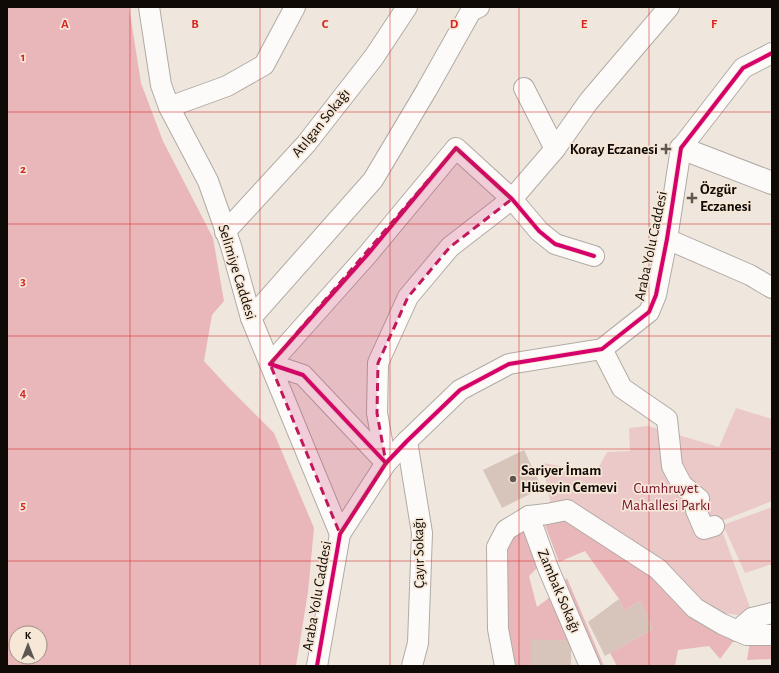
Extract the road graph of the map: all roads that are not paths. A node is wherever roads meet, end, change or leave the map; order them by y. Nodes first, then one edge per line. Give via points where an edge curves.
1 (149, 7) edge
2 (295, 7) edge
3 (407, 7) edge
4 (669, 7) edge
5 (474, 8) edge
6 (772, 53) edge
7 (524, 88) dead end
8 (169, 107) junction
9 (681, 148) junction
10 (555, 149) junction
11 (772, 183) edge
12 (512, 199) junction
13 (225, 232) junction
14 (667, 239) junction
15 (594, 256) dead end
16 (772, 288) edge
17 (251, 318) junction
18 (602, 348) junction
19 (270, 364) junction
20 (407, 441) junction
21 (386, 463) junction
22 (529, 516) junction
23 (714, 526) dead end
24 (340, 534) junction
25 (772, 613) edge
26 (738, 631) junction
27 (772, 635) edge
28 (317, 666) edge
29 (412, 666) edge
30 (505, 666) edge
31 (590, 666) edge

1 - 8 street, Selimiye Caddesi via 161,85
2 - 8 street via 264,65 227,86
3 - 13 street, Atılgan Sokağı via 374,57 306,144
4 - 10 street via 589,101
5 - 17 street via 373,180
6 - 9 street, Araba Yolu Caddesi via 743,68
7 - 10 street
8 - 13 street, Selimiye Caddesi via 208,182
9 - 11 main road
9 - 14 street, Araba Yolu Caddesi
10 - 12 street
12 - 15 street via 538,231 555,244
12 - 19 street via 456,148 368,254
12 - 21 street via 450,247 408,297 378,363 377,413
13 - 17 street, Selimiye Caddesi
14 - 16 street via 750,275
14 - 18 street, Araba Yolu Caddesi via 656,295 649,312
17 - 19 street, Selimiye Caddesi
18 - 20 street, Araba Yolu Caddesi via 509,364 460,390
18 - 23 street via 622,388 667,419 672,466 682,485 699,499 696,510 704,529
19 - 21 street via 303,375
19 - 24 street, Selimiye Caddesi
20 - 21 street, Araba Yolu Caddesi
20 - 29 street, Çayır Sokağı via 422,533 418,644
21 - 24 street, Araba Yolu Caddesi
22 - 26 street via 567,510 658,569 695,608
22 - 30 street via 506,530 497,547 498,629
22 - 31 street, Zambak Sokağı
24 - 28 street, Araba Yolu Caddesi
25 - 26 street via 752,618
26 - 27 street via 747,635

